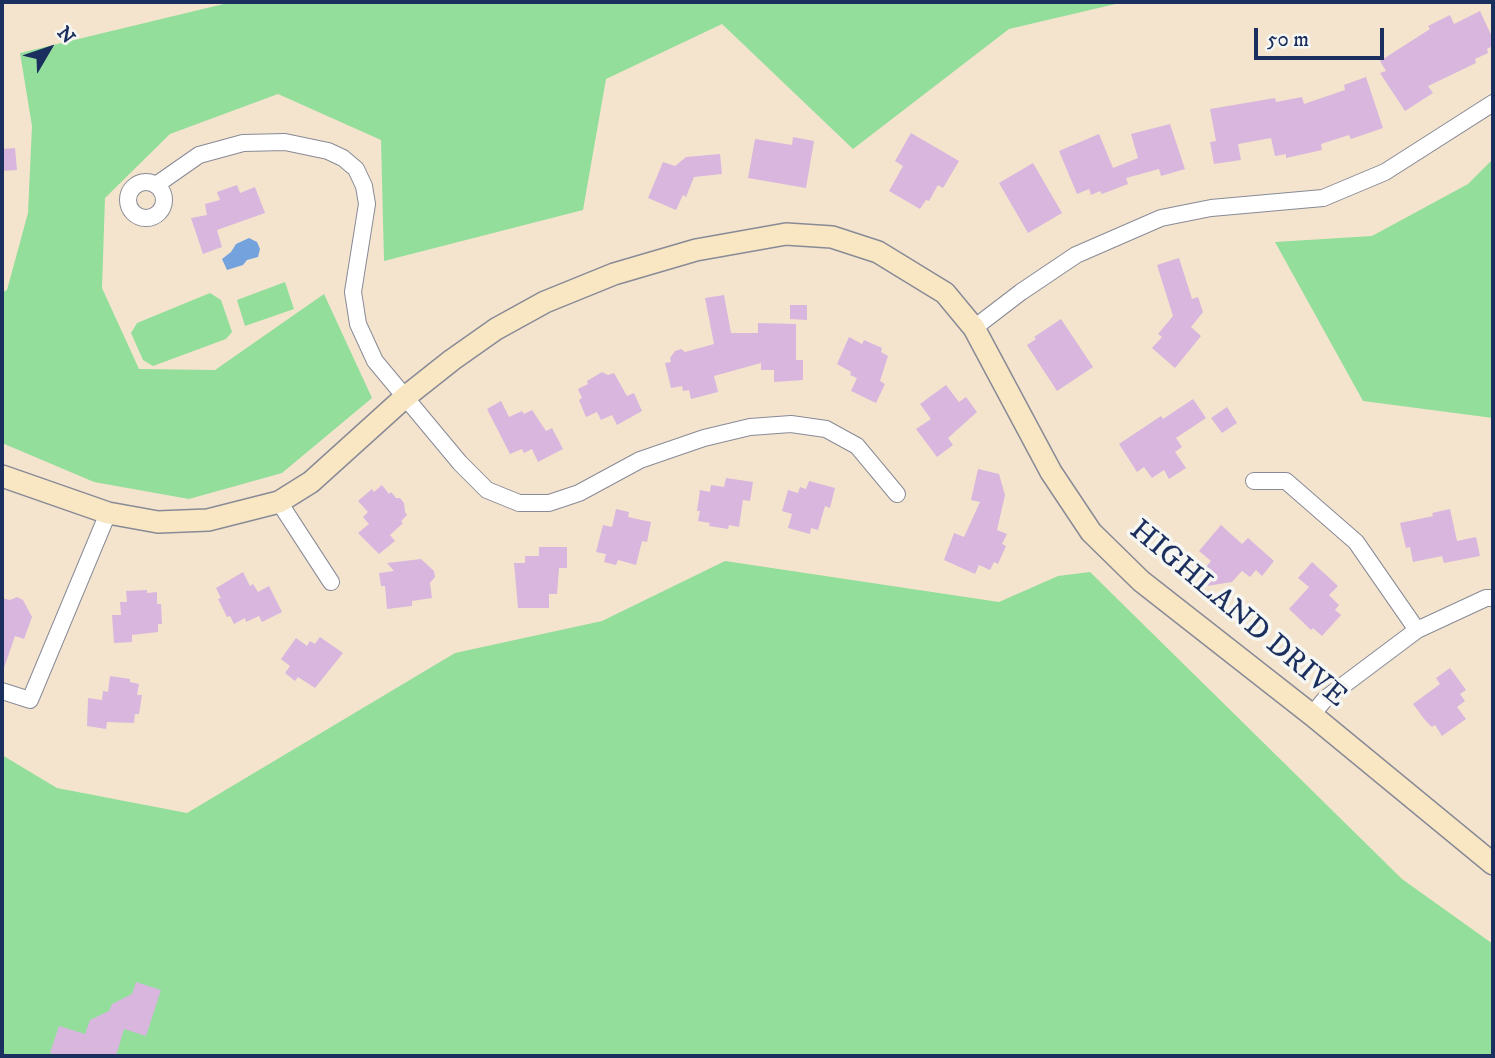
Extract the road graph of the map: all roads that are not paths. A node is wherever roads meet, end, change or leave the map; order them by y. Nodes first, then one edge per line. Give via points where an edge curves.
1 (1493, 103) edge
2 (156, 185) dead end
3 (974, 328) junction
4 (404, 398) junction
5 (2, 476) edge
6 (1254, 481) dead end
7 (897, 494) dead end
8 (279, 502) junction
9 (108, 513) junction
10 (331, 582) dead end
11 (1493, 598) edge
12 (1417, 630) junction
13 (2, 691) edge
14 (1311, 715) junction
15 (1493, 864) edge

1 - 3 street via 1385,172 1323,198 1211,208 1161,218 1076,255
2 - 4 street via 200,155 243,143 285,142 328,151 356,169 367,204 354,292 358,324 375,360
3 - 4 street, HIGHLAND DRIVE via 945,293 878,251 832,237 786,234 696,250 614,274 545,302 496,329
3 - 14 street, HIGHLAND DRIVE via 1051,472 1091,532 1150,588
4 - 7 street via 487,490 519,503 549,503 579,494 640,460 704,438 750,427 791,424 826,429 857,446
4 - 8 street, HIGHLAND DRIVE via 311,482
5 - 9 street, HIGHLAND DRIVE
6 - 12 street via 1286,481 1356,542
8 - 9 street, HIGHLAND DRIVE via 208,520 158,522
8 - 10 street
9 - 13 street via 30,700
11 - 12 street
12 - 14 street via 1325,699
14 - 15 street, HIGHLAND DRIVE

